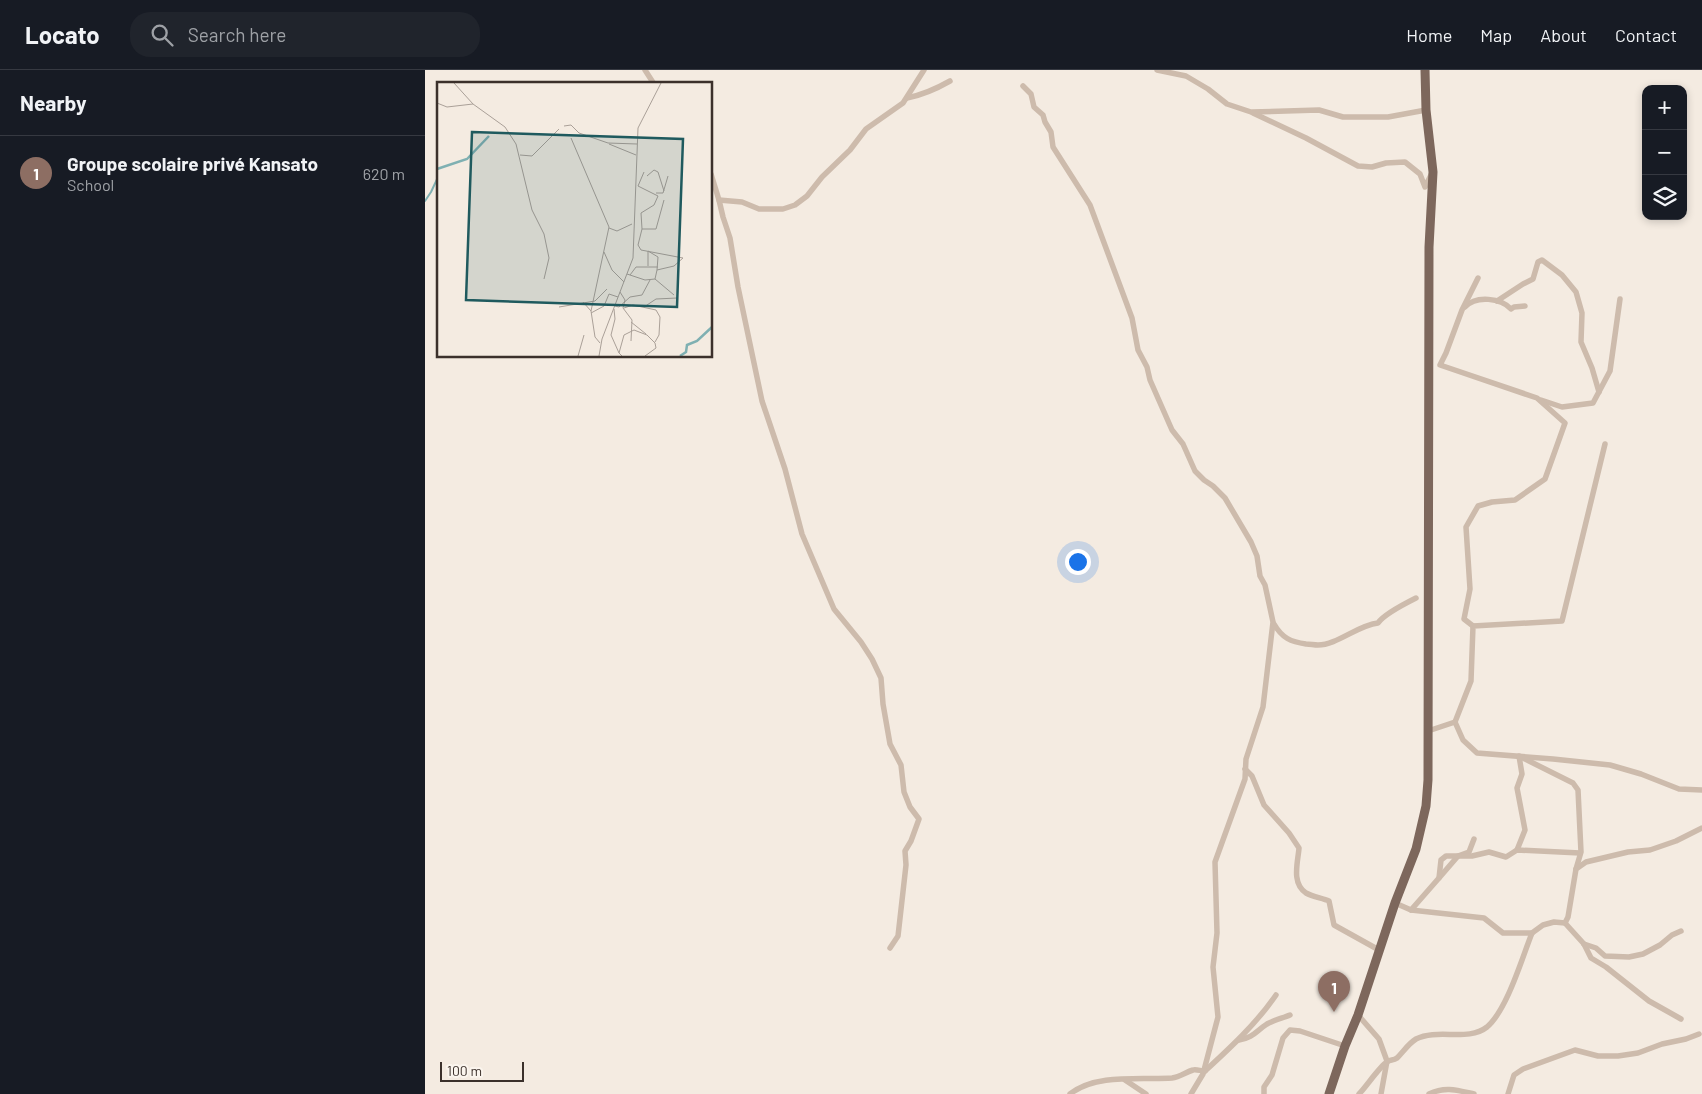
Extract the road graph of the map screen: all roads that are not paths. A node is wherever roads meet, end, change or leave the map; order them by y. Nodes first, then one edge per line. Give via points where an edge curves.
1 (645, 70) edge
2 (924, 70) edge
3 (1157, 70) edge
4 (1425, 70) edge
5 (949, 81) dead end
6 (653, 82) edge
7 (1023, 86) dead end
8 (907, 98) junction
9 (1426, 110) junction
10 (1251, 112) junction
11 (1433, 172) junction
12 (713, 180) edge
13 (719, 200) junction
14 (1478, 278) dead end
15 (1620, 299) dead end
16 (1497, 301) junction
17 (1525, 306) dead end
18 (1462, 310) junction
19 (1440, 365) junction
20 (1429, 374) junction
21 (1599, 392) junction
22 (1537, 398) junction
23 (1605, 444) dead end
24 (1416, 598) dead end
25 (1273, 622) junction
26 (1473, 626) junction
27 (1455, 722) junction
28 (1428, 731) junction
29 (1519, 756) junction
30 (1245, 769) junction
31 (1702, 790) edge
32 (1702, 828) edge
33 (1474, 839) dead end
34 (1517, 850) junction
35 (1580, 853) junction
36 (1458, 856) junction
37 (1576, 869) junction
38 (1439, 878) junction
39 (1395, 903) junction
40 (1411, 910) junction
41 (1565, 923) junction
42 (1681, 930) dead end
43 (1532, 934) junction
44 (1584, 944) junction
45 (890, 948) dead end
46 (1379, 950) junction
47 (1276, 995) dead end
48 (1290, 1015) dead end
49 (1358, 1015) junction
50 (1681, 1020) dead end
51 (1699, 1034) dead end
52 (1239, 1040) junction
53 (1345, 1046) junction
54 (1387, 1061) junction
55 (1205, 1071) junction
56 (1124, 1080) junction
57 (1070, 1094) edge
58 (1146, 1094) edge
59 (1191, 1094) edge
60 (1264, 1094) edge
61 (1329, 1094) edge
62 (1359, 1094) edge
63 (1381, 1094) edge
64 (1429, 1094) edge
65 (1474, 1094) edge
66 (1507, 1094) edge

1 - 6 street
2 - 8 street
3 - 10 street via 1186,76 1227,104
4 - 9 main road
5 - 8 street
7 - 25 street via 1031,94 1034,107 1043,115 1051,132 1053,147 1091,205 1132,318 1137,347 1172,430 1183,444 1195,471 1225,498 1251,542
8 - 13 street via 866,130 807,196 795,205 783,209 759,209 741,202
9 - 10 street via 1387,117 1343,117 1319,110
9 - 11 main road
10 - 11 street via 1358,166 1405,162 1420,174 1425,187
11 - 20 main road via 1429,247
12 - 13 street
13 - 45 street via 730,238 762,401 803,534 834,609 861,642 881,678 889,744 901,765 910,807 919,820 905,851 898,936
14 - 18 street
15 - 21 street via 1610,371
16 - 17 street via 1507,304 1511,310
16 - 18 street via 1477,299
16 - 21 street via 1533,279 1538,262 1542,260 1562,275 1576,292 1582,313 1581,342
18 - 19 street
19 - 20 street
19 - 22 street
20 - 28 main road
21 - 22 street via 1593,403 1562,407
22 - 26 street via 1565,423 1545,480 1515,500 1478,506 1466,527 1470,589 1464,619
23 - 26 street via 1562,621
24 - 25 street via 1378,623 1322,645 1293,643
25 - 30 street via 1263,707
26 - 27 street via 1471,681
27 - 28 street
27 - 29 street via 1463,740 1477,753
28 - 39 main road via 1426,806 1417,849
29 - 31 street via 1610,765 1679,790
29 - 34 street via 1521,774 1517,788 1525,830
29 - 35 street via 1573,783 1578,790
30 - 46 street via 1252,776 1264,805 1299,848 1296,875 1299,884 1306,892 1329,901 1334,925
30 - 55 street via 1245,779 1215,862 1217,933 1213,967 1218,1017
32 - 37 street via 1650,850 1586,862
33 - 36 street via 1469,852
34 - 35 street
34 - 36 street via 1506,857 1489,852
35 - 37 street
36 - 38 street
36 - 38 street via 1446,856 1441,860
37 - 41 street
38 - 40 street
39 - 40 street
39 - 46 main road
40 - 43 street via 1484,918 1503,933
41 - 43 street via 1543,925
41 - 44 street
42 - 44 street via 1643,954 1629,957 1605,956
43 - 54 street via 1504,1002 1487,1027 1477,1033 1423,1037 1415,1040 1394,1060
44 - 50 street via 1591,958 1649,1001
46 - 49 main road
47 - 52 street
48 - 52 street via 1266,1024 1247,1039
49 - 53 main road
49 - 54 street via 1379,1039
51 - 66 street via 1618,1056 1598,1056 1575,1050 1523,1069 1514,1076
52 - 55 street
53 - 60 street via 1290,1030 1283,1038
53 - 61 main road
54 - 62 street
54 - 63 street
55 - 56 street via 1193,1070 1172,1078
55 - 59 street
56 - 57 street via 1095,1082
56 - 58 street
64 - 65 street via 1439,1089 1456,1089

